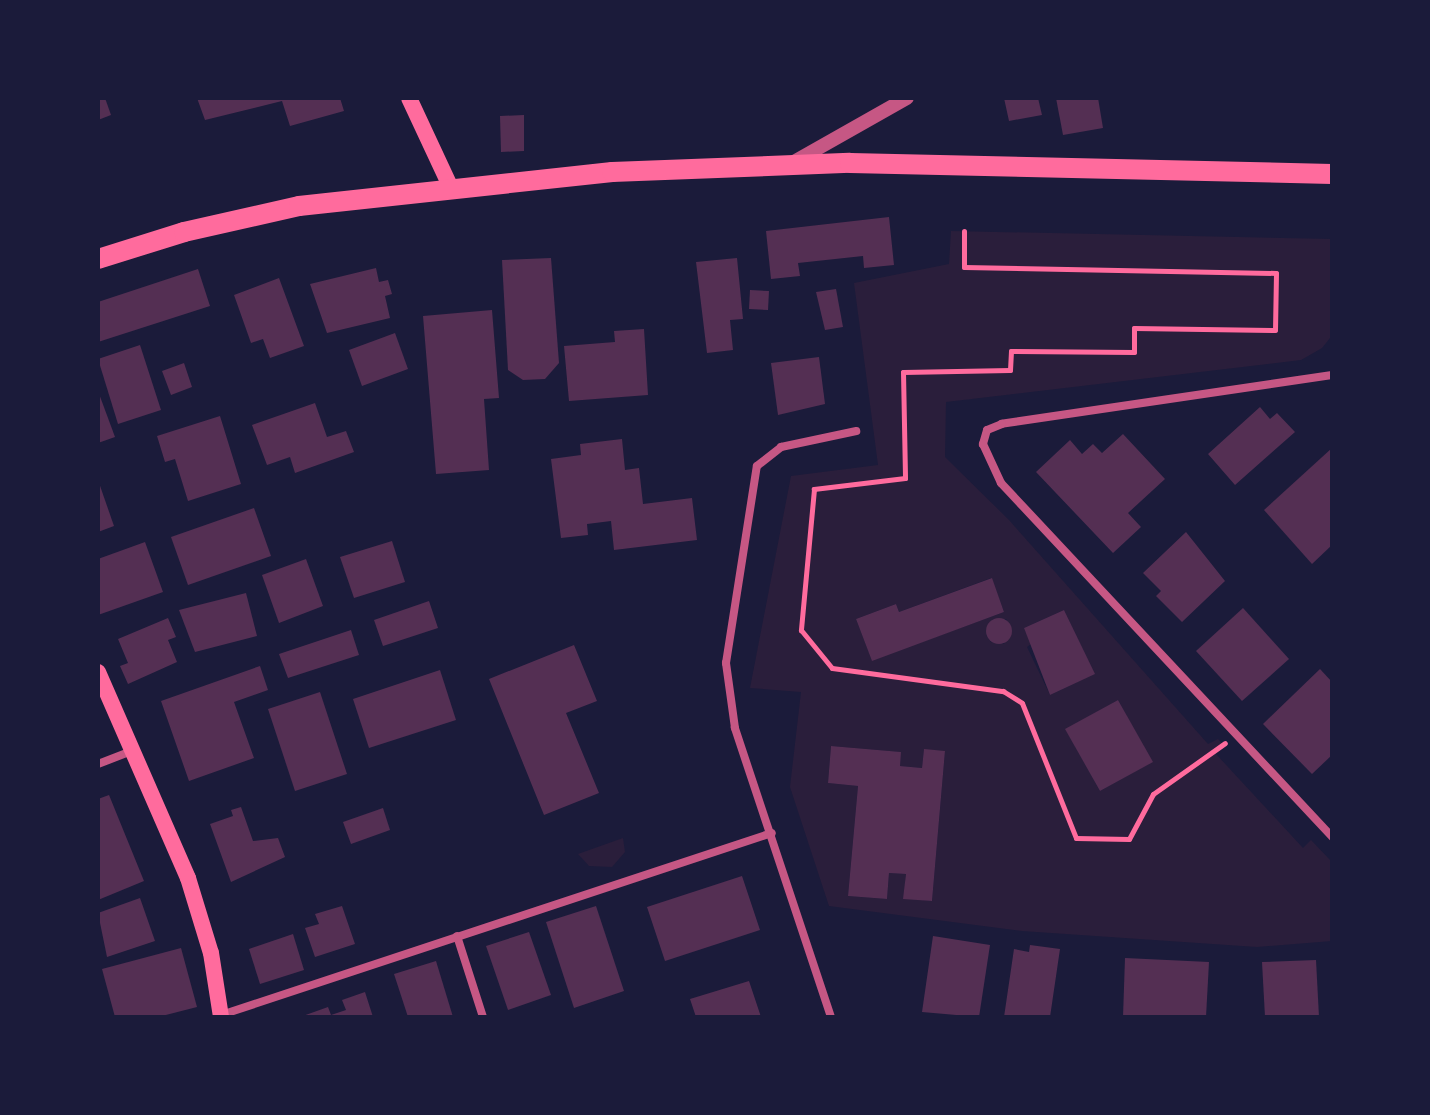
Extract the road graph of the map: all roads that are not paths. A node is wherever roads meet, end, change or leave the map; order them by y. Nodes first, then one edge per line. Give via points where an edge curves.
1 (409, 98) edge
2 (907, 98) edge
3 (789, 165) junction
4 (1332, 174) edge
5 (450, 186) junction
6 (98, 259) edge
7 (1332, 375) edge
8 (856, 431) dead end
9 (98, 672) edge
10 (132, 751) junction
11 (98, 764) edge
12 (772, 833) junction
13 (1332, 837) edge
14 (457, 936) junction
15 (221, 1016) edge
16 (483, 1017) edge
17 (831, 1017) edge

1 - 5 main road
2 - 3 street
3 - 4 main road
3 - 5 main road
5 - 6 main road via 257,214
7 - 13 street via 1002,424 987,430 983,444 989,465 1008,491
8 - 12 street via 773,450 761,460 751,483 726,684 735,728
9 - 10 main road
10 - 11 street
10 - 15 main road via 194,896
12 - 14 street
12 - 17 street
14 - 15 street
14 - 16 street

